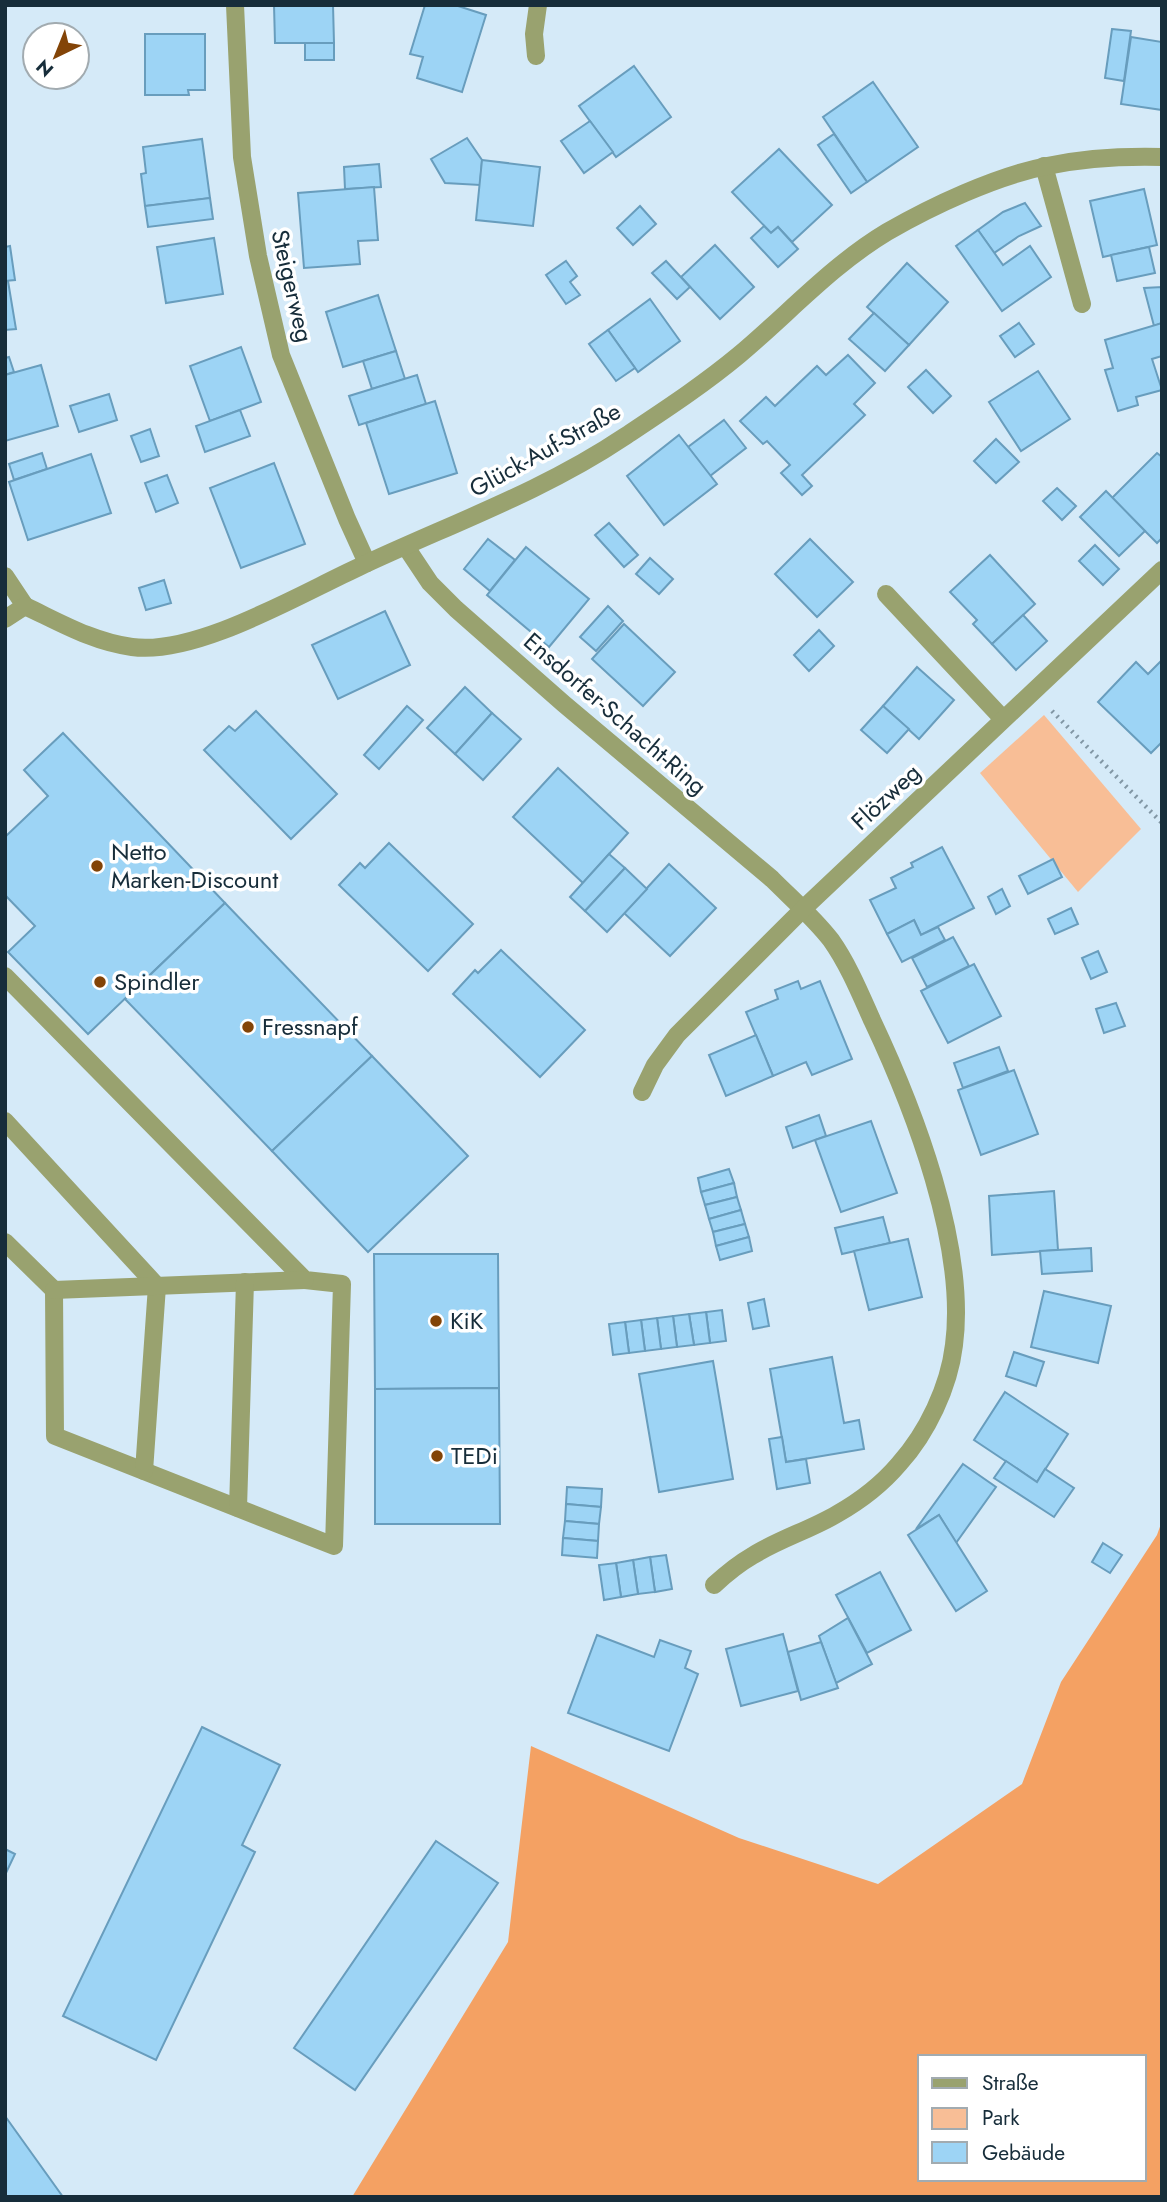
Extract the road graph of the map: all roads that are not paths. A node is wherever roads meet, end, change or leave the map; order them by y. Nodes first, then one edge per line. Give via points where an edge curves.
1 (234, 5) edge
2 (538, 5) edge
3 (536, 56) dead end
4 (1162, 157) edge
5 (1044, 166) junction
6 (1082, 304) dead end
7 (406, 547) junction
8 (367, 563) junction
9 (1162, 570) edge
10 (5, 576) edge
11 (886, 594) dead end
12 (24, 606) junction
13 (5, 619) edge
14 (1003, 719) junction
15 (803, 909) junction
16 (5, 976) edge
17 (642, 1092) dead end
18 (5, 1121) edge
19 (5, 1241) edge
20 (304, 1280) junction
21 (244, 1282) junction
22 (157, 1286) junction
23 (54, 1290) junction
24 (144, 1471) junction
25 (238, 1508) junction
26 (714, 1584) dead end

1 - 8 street, Steigerweg via 242,157 281,355
2 - 3 street
4 - 5 street, Glück-Auf-Straße
5 - 6 street
5 - 7 street, Glück-Auf-Straße via 964,195 886,233 843,263 738,356 620,440 477,516
7 - 8 street, Glück-Auf-Straße
7 - 15 street, Ensdorfer-Schacht-Ring via 430,583 456,609
8 - 12 street, Glück-Auf-Straße via 237,625 161,647 132,647 88,636
9 - 14 street, Flözweg
10 - 12 street
11 - 14 street
12 - 13 street
14 - 15 street, Flözweg
15 - 17 street via 677,1035
15 - 26 street, Ensdorfer-Schacht-Ring via 831,940 853,978 891,1060 928,1160 947,1234 956,1295 954,1346 942,1392 924,1429 873,1490 837,1514 754,1555
16 - 20 street
18 - 22 street
19 - 23 street
20 - 21 street
20 - 25 street via 342,1283 334,1546
21 - 22 street
21 - 25 street
22 - 23 street
22 - 24 street
23 - 24 street via 55,1436
24 - 25 street

